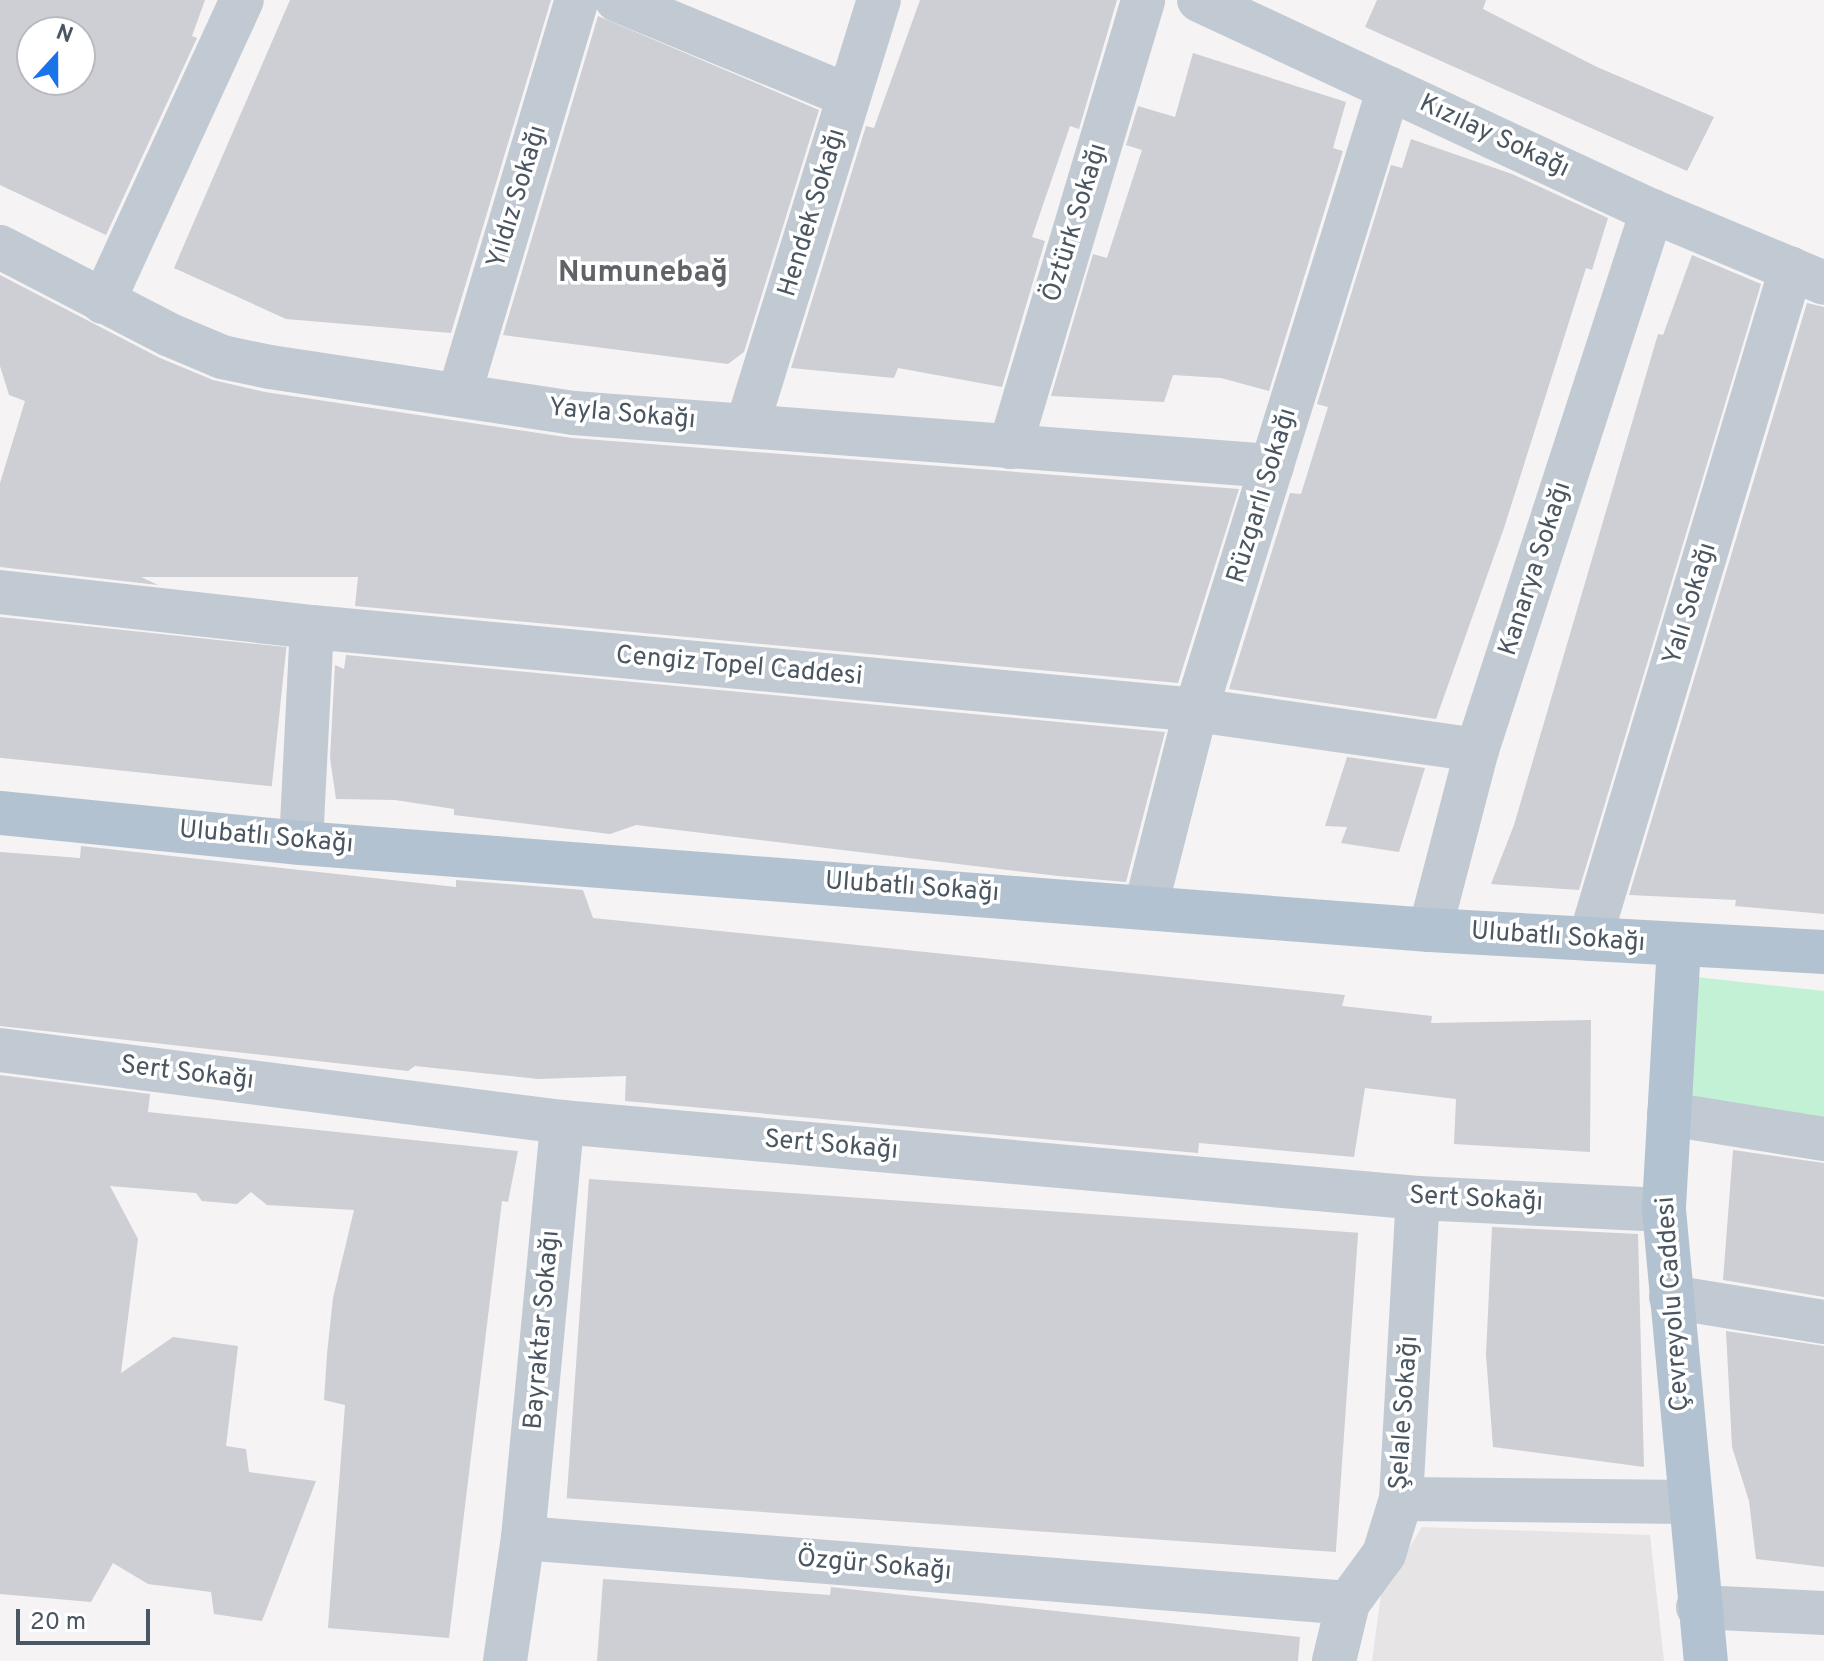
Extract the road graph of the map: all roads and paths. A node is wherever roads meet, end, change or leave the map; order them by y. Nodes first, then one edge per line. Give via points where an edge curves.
1 (242, 0) edge
2 (577, 0) edge
3 (617, 0) edge
4 (879, 0) edge
5 (1143, 0) edge
6 (1199, 0) edge
7 (1389, 88) junction
8 (849, 96) junction
9 (1652, 211) junction
10 (0, 247) edge
11 (1808, 276) edge
12 (103, 302) junction
13 (459, 395) junction
14 (747, 426) junction
15 (1010, 447) junction
16 (1272, 466) junction
17 (0, 592) edge
18 (312, 627) junction
19 (1196, 710) junction
20 (1477, 750) junction
21 (0, 813) edge
22 (301, 843) junction
23 (1146, 906) junction
24 (1430, 930) junction
25 (1590, 939) junction
26 (1679, 946) junction
27 (1824, 952) edge
28 (0, 1050) edge
29 (1669, 1114) junction
30 (562, 1122) junction
31 (1824, 1139) edge
32 (1418, 1198) junction
33 (1664, 1210) junction
34 (1671, 1297) junction
35 (1824, 1322) edge
36 (1401, 1499) junction
37 (1689, 1502) junction
38 (523, 1538) junction
39 (1348, 1603) junction
40 (1698, 1607) junction
41 (1824, 1613) edge
42 (505, 1661) edge
43 (1334, 1661) edge
44 (1706, 1661) edge

1 - 12 street
2 - 13 street, Yıldız Sokağı
3 - 8 street
4 - 8 street, Hendek Sokağı
5 - 15 street, Öztürk Sokağı
6 - 7 street, Kızılay Sokağı
7 - 9 street, Kızılay Sokağı
7 - 16 street, Rüzgarlı Sokağı
8 - 14 street, Hendek Sokağı
9 - 11 street, Kızılay Sokağı
9 - 20 street, Kanarya Sokağı
10 - 12 street, Yayla Sokağı
11 - 25 street, Yalı Sokağı
12 - 13 street, Yayla Sokağı via 222,357
13 - 14 street, Yayla Sokağı via 574,413
14 - 15 street, Yayla Sokağı
15 - 16 street, Yayla Sokağı
16 - 19 street, Rüzgarlı Sokağı
17 - 18 street, Cengiz Topel Caddesi
18 - 19 street, Cengiz Topel Caddesi
18 - 22 street
19 - 20 street, Cengiz Topel Caddesi
19 - 23 street, Rüzgarlı Sokağı
20 - 24 street, Kanarya Sokağı
21 - 22 main road, Ulubatlı Sokağı
22 - 23 main road, Ulubatlı Sokağı
23 - 24 main road, Ulubatlı Sokağı
24 - 25 main road, Ulubatlı Sokağı
25 - 26 main road, Ulubatlı Sokağı
26 - 27 main road, Ulubatlı Sokağı
26 - 29 main road, Çevreyolu Caddesi
28 - 30 street, Sert Sokağı
29 - 31 street
29 - 33 main road, Çevreyolu Caddesi
30 - 32 street, Sert Sokağı
30 - 38 street, Bayraktar Sokağı
32 - 33 street, Sert Sokağı
32 - 36 street, Şelale Sokağı
33 - 34 main road, Çevreyolu Caddesi
34 - 35 street
34 - 37 main road, Çevreyolu Caddesi
36 - 37 street
36 - 39 street, Şelale Sokağı via 1384,1554
37 - 40 main road, Çevreyolu Caddesi
38 - 39 street, Özgür Sokağı
38 - 42 street
39 - 43 street, Şelale Sokağı
40 - 41 street
40 - 44 main road, Çevreyolu Caddesi

